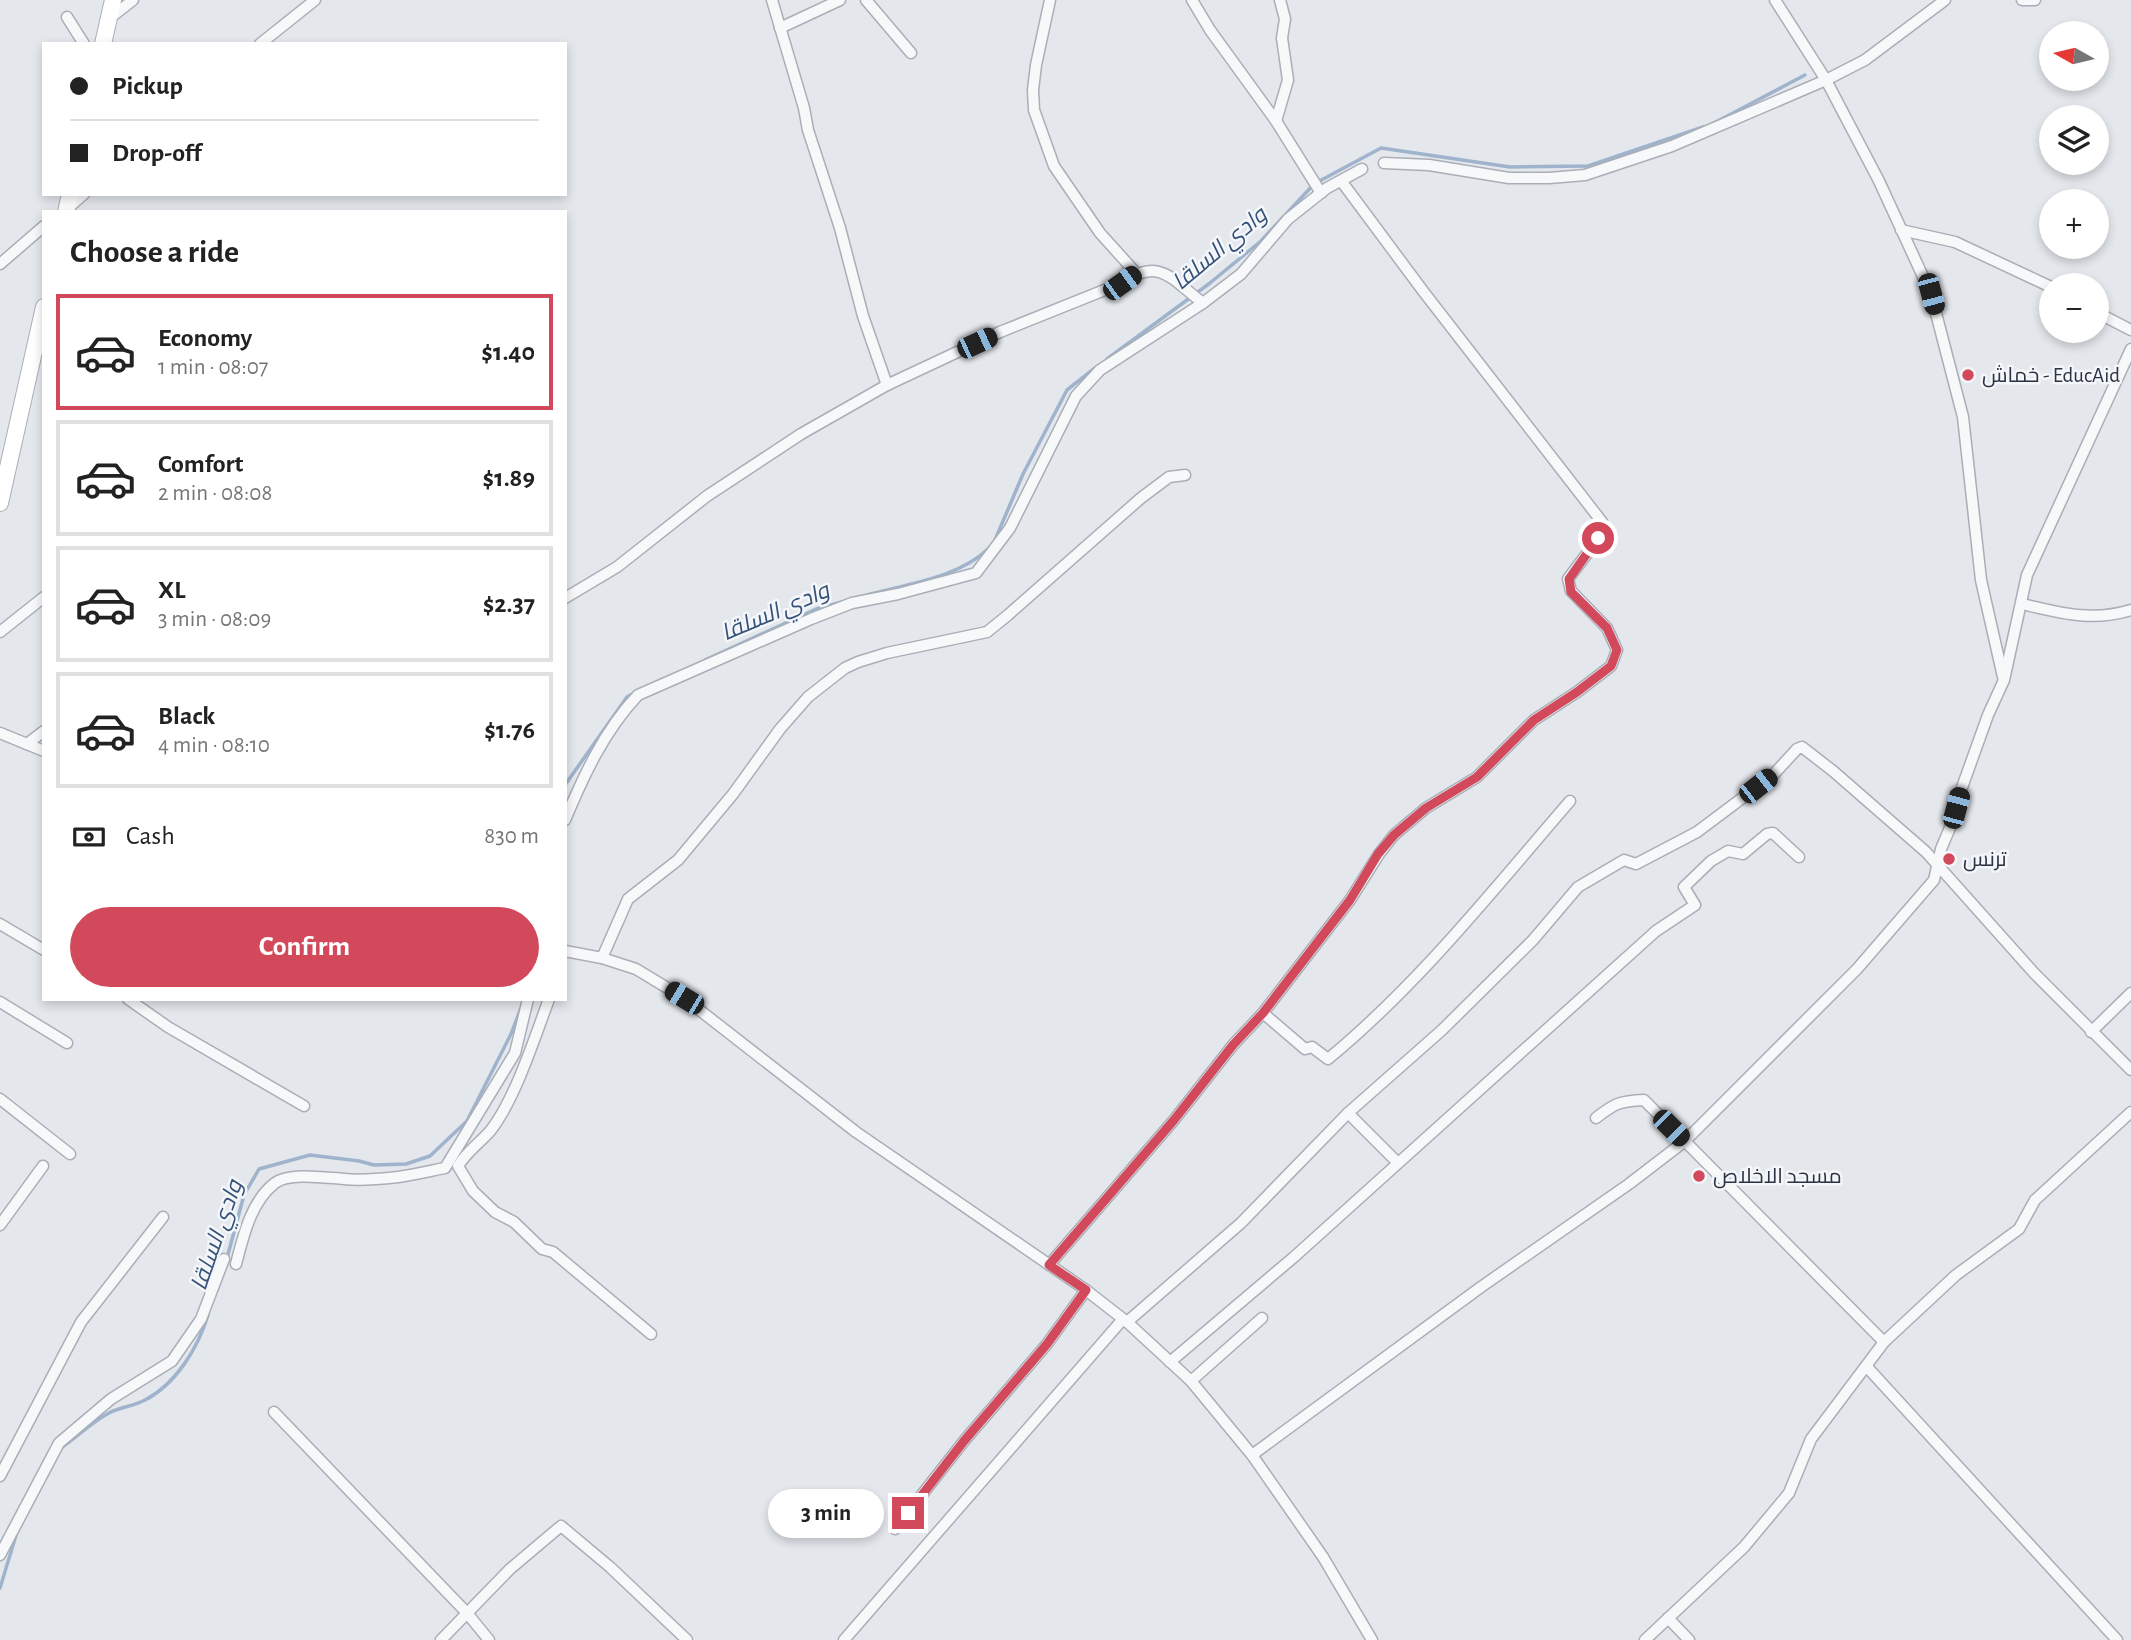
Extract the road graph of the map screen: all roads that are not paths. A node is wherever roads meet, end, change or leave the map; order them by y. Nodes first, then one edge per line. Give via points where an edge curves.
1 (113, 0) edge
2 (133, 0) edge
3 (315, 0) edge
4 (772, 0) edge
5 (841, 0) edge
6 (866, 0) edge
7 (1050, 0) edge
8 (1192, 0) edge
9 (1280, 0) edge
10 (1775, 0) edge
11 (1945, 0) edge
12 (2022, 0) edge
13 (2035, 0) edge
14 (67, 17) dead end
15 (110, 18) junction
16 (780, 28) junction
17 (84, 42) edge
18 (104, 42) edge
19 (262, 42) edge
20 (911, 53) dead end
21 (1826, 80) junction
22 (1276, 121) junction
23 (1384, 163) dead end
24 (1362, 169) dead end
25 (1342, 182) junction
26 (1321, 193) junction
27 (81, 196) edge
28 (66, 207) edge
29 (42, 228) edge
30 (1901, 230) junction
31 (0, 264) edge
32 (1136, 273) junction
33 (2039, 281) edge
34 (1203, 303) junction
35 (42, 316) edge
36 (2109, 319) edge
37 (2131, 330) edge
38 (2131, 349) edge
39 (887, 385) junction
40 (1185, 475) dead end
41 (0, 503) edge
42 (567, 597) edge
43 (42, 599) edge
44 (2022, 604) junction
45 (2131, 610) edge
46 (0, 632) edge
47 (2004, 680) junction
48 (0, 733) edge
49 (42, 733) edge
50 (27, 744) junction
51 (42, 750) edge
52 (1570, 801) dead end
53 (567, 816) edge
54 (1799, 858) dead end
55 (1938, 866) junction
56 (0, 924) edge
57 (42, 949) edge
58 (567, 952) edge
59 (602, 958) junction
60 (2131, 993) edge
61 (131, 1001) edge
62 (528, 1001) edge
63 (548, 1001) edge
64 (0, 1002) edge
65 (1263, 1013) junction
66 (2091, 1032) junction
67 (66, 1042) dead end
68 (2131, 1070) edge
69 (0, 1099) edge
70 (304, 1106) dead end
71 (2131, 1112) edge
72 (1348, 1113) junction
73 (1596, 1118) dead end
74 (1685, 1142) junction
75 (70, 1154) dead end
76 (1397, 1162) junction
77 (43, 1166) dead end
78 (163, 1217) dead end
79 (0, 1225) edge
80 (224, 1259) dead end
81 (236, 1264) dead end
82 (1049, 1265) junction
83 (1086, 1290) junction
84 (1262, 1318) dead end
85 (1125, 1320) junction
86 (651, 1334) dead end
87 (1884, 1342) junction
88 (1170, 1362) junction
89 (1867, 1367) junction
90 (1191, 1381) junction
91 (274, 1412) dead end
92 (1252, 1455) junction
93 (0, 1476) edge
94 (895, 1529) dead end
95 (0, 1555) edge
96 (467, 1613) junction
97 (1668, 1618) junction
98 (441, 1640) edge
99 (489, 1640) edge
100 (687, 1640) edge
101 (844, 1640) edge
102 (1372, 1640) edge
103 (1645, 1640) edge
104 (1689, 1640) edge
105 (2117, 1640) edge

1 - 15 main road
2 - 15 street
3 - 19 street
4 - 16 street
5 - 16 street
6 - 20 street
7 - 32 street via 1036,65 1034,110 1054,166 1100,233
8 - 22 street
9 - 22 street via 1288,80
10 - 21 street
11 - 21 street via 1865,60
12 - 13 street
14 - 17 street
15 - 18 main road
16 - 39 street
21 - 23 street via 1672,146 1585,174 1509,178
21 - 30 street
22 - 26 street
24 - 25 street
25 - 26 street
25 - 65 street via 1602,522 1604,531 1569,579 1571,592 1607,628 1617,650 1611,666 1534,720 1477,777 1426,808 1394,835
26 - 34 street via 1288,219 1241,274
27 - 28 street
29 - 31 street
30 - 33 street via 1955,242
30 - 47 street via 1931,294 1963,417 1981,580
32 - 34 street via 1150,269 1168,275
32 - 39 street
34 - 53 street via 1100,370 1076,396 1010,528 976,572 852,603 638,695 599,747
35 - 41 main road
36 - 37 street
38 - 44 street via 2027,575
39 - 42 street via 707,496 617,567
40 - 59 street via 1169,477 1141,498 987,632 858,662 808,698 678,860 628,899
43 - 46 street
44 - 45 street via 2078,617
44 - 47 street
47 - 55 street via 1960,793
48 - 50 street
49 - 50 street
50 - 51 street
52 - 65 street via 1426,967 1328,1059 1312,1047 1305,1049
54 - 76 street via 1773,833 1743,853 1728,850 1711,861 1684,887 1695,905 1656,931
55 - 66 street
55 - 72 street via 1833,771 1802,747 1797,749 1773,775 1696,832 1636,864 1624,860 1578,887 1533,940 1451,1021
55 - 74 street via 1934,880 1857,969
56 - 57 street
58 - 59 street
59 - 82 street via 636,969 684,998 856,1132
60 - 66 street
61 - 70 street
62 - 81 street via 515,1053 445,1168 398,1177 344,1180 317,1175 278,1180 252,1214
63 - 86 street via 507,1103 458,1166 473,1191 495,1212 514,1222 542,1249 553,1252
64 - 67 street
65 - 82 street
66 - 68 street
69 - 75 street
71 - 87 street via 2035,1200 2019,1229 1956,1275
72 - 76 street
72 - 85 street via 1241,1223
73 - 74 street via 1614,1104 1644,1100
74 - 87 street
74 - 92 street
76 - 88 street
77 - 79 street
78 - 93 street via 80,1322
80 - 95 street via 201,1319 172,1362 111,1399 59,1443
82 - 83 street
83 - 85 street
83 - 94 street
84 - 90 street
85 - 88 street
85 - 101 street
87 - 89 street
88 - 90 street
89 - 97 street via 1811,1439 1789,1493 1744,1547
89 - 105 street
90 - 92 street
91 - 96 street
92 - 102 street via 1323,1557
96 - 98 street
96 - 99 street
96 - 100 street via 561,1526
97 - 103 street
97 - 104 street

